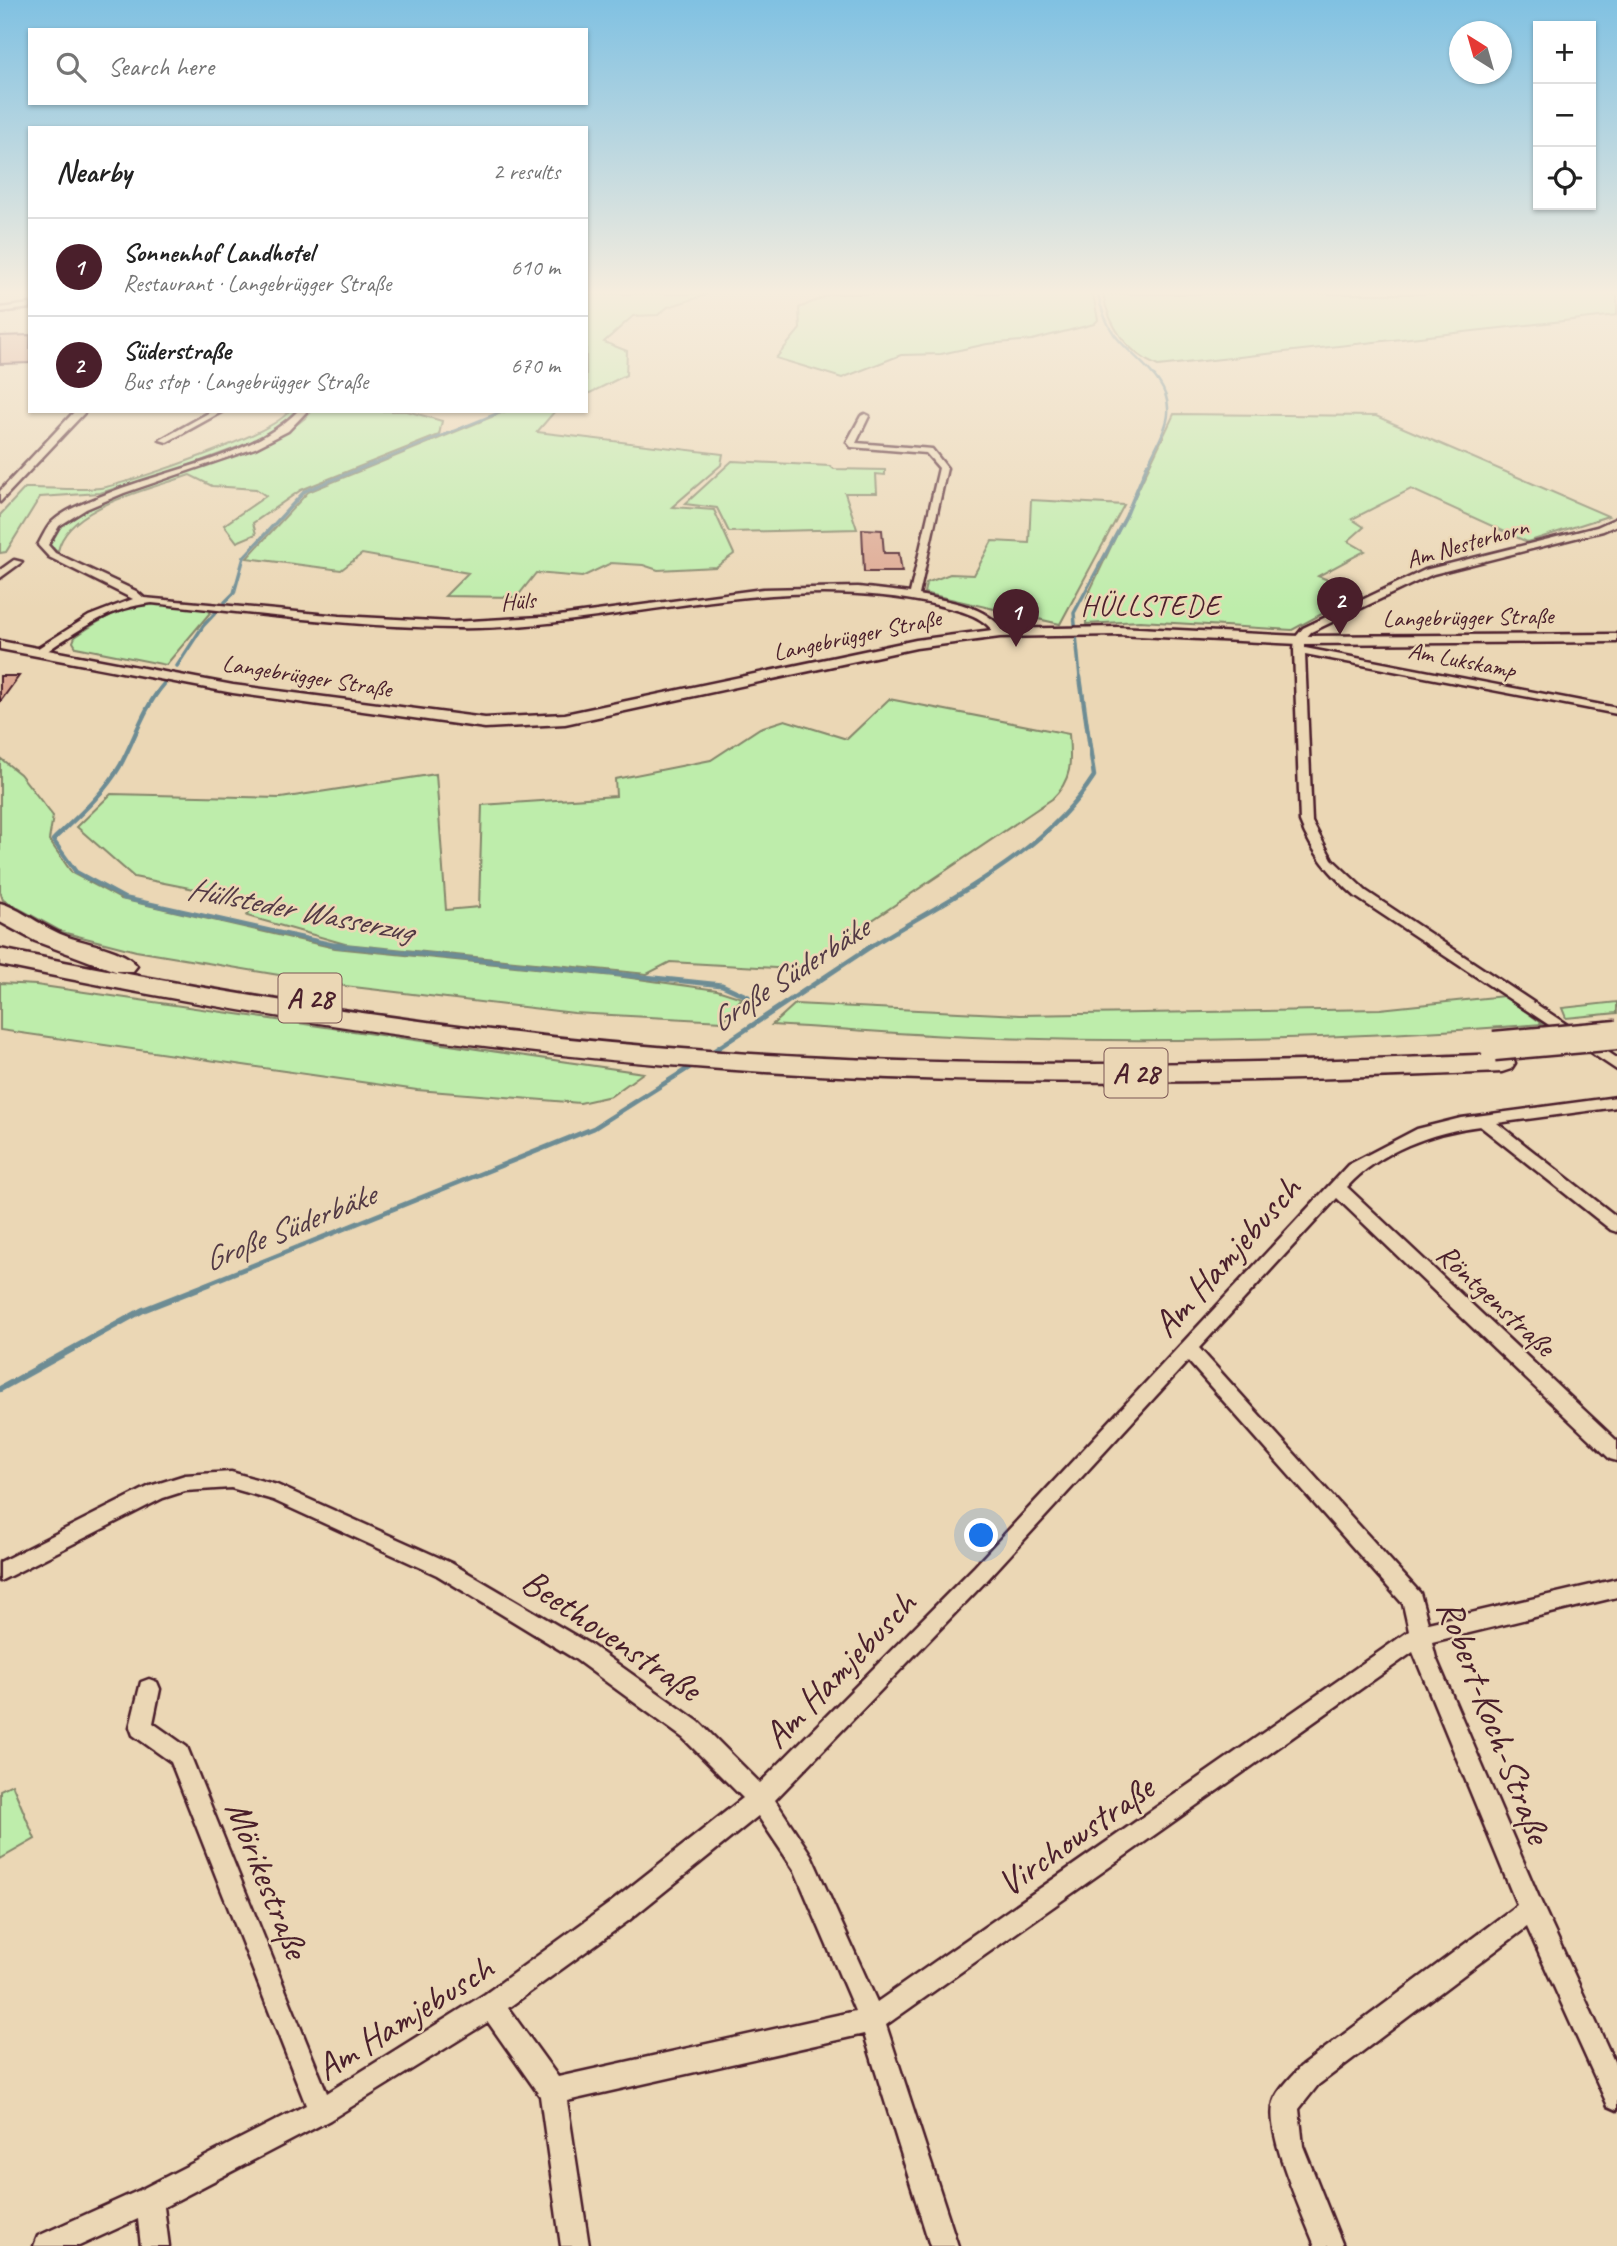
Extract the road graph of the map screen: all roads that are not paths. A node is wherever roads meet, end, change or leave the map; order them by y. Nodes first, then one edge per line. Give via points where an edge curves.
1 (79, 413) edge
2 (215, 413) edge
3 (301, 413) edge
4 (865, 416) dead end
5 (164, 440) dead end
6 (0, 498) edge
7 (1617, 521) edge
8 (17, 562) dead end
9 (0, 575) edge
10 (915, 594) junction
11 (140, 600) junction
12 (1000, 633) junction
13 (1617, 638) edge
14 (0, 643) edge
15 (1299, 645) junction
16 (43, 650) junction
17 (1617, 711) edge
18 (0, 910) edge
19 (0, 941) edge
20 (0, 957) edge
21 (124, 966) junction
22 (0, 974) edge
23 (144, 988) junction
24 (1617, 1035) edge
25 (645, 1045) junction
26 (1617, 1053) edge
27 (1498, 1054) junction
28 (1617, 1065) edge
29 (1617, 1102) edge
30 (1484, 1121) junction
31 (1336, 1187) junction
32 (1617, 1226) edge
33 (1189, 1349) junction
34 (1617, 1453) edge
35 (0, 1573) edge
36 (1617, 1587) edge
37 (1420, 1635) junction
38 (149, 1689) dead end
39 (760, 1800) junction
40 (1531, 1909) junction
41 (494, 2003) junction
42 (872, 2021) junction
43 (552, 2091) junction
44 (1617, 2096) edge
45 (321, 2111) junction
46 (150, 2200) junction
47 (48, 2246) edge
48 (155, 2246) edge
49 (575, 2246) edge
50 (943, 2246) edge
51 (1329, 2246) edge

1 - 6 street
2 - 5 street
3 - 11 street via 248,446 121,490 78,510 50,530 43,545 52,555
4 - 10 street via 851,442 854,445 929,451 943,468
7 - 15 street, Am Nesterhorn via 1418,576 1307,629
8 - 9 street
10 - 11 street, Hüls via 745,592 574,617 454,625
10 - 12 street, Hüls via 981,614 995,623
11 - 16 street, Hüls via 97,616
12 - 15 street, Langebrügger Straße via 1088,631
12 - 16 street, Langebrügger Straße via 916,644 587,715 508,723 283,697
13 - 15 street, Langebrügger Straße
14 - 16 street, Langebrügger Straße
15 - 17 street, Am Lukskamp
15 - 28 street via 1306,822 1314,846 1330,868
18 - 21 highway via 44,937
19 - 21 highway, A 28
20 - 23 highway, A 28
21 - 25 highway, A 28 via 287,995
22 - 23 highway via 104,990
23 - 25 highway, A 28 via 358,1022
24 - 27 highway, A 28, bridge
25 - 27 highway, A 28 via 960,1072 1329,1071
26 - 27 highway, A 28
29 - 30 street, Am Hamjebusch
30 - 31 street, Am Hamjebusch via 1417,1134 1372,1157
30 - 32 street
31 - 33 street, Am Hamjebusch
31 - 34 street, Röntgenstraße
33 - 37 street, Robert-Koch-Straße via 1413,1600
33 - 39 street, Am Hamjebusch via 982,1572
35 - 39 street, Beethovenstraße via 157,1492 212,1479 254,1486 444,1569 583,1651 691,1730
36 - 37 street, Virchowstraße
37 - 40 street, Robert-Koch-Straße via 1425,1658
37 - 42 street, Virchowstraße
38 - 45 street, Mörikestraße via 141,1727 179,1755
39 - 41 street, Am Hamjebusch
39 - 42 street, Beethovenstraße via 803,1863
40 - 44 street, Robert-Koch-Straße
40 - 51 street via 1309,2077 1286,2105 1290,2146
41 - 43 street via 498,2016
41 - 45 street, Am Hamjebusch
42 - 43 street, Virchowstraße
42 - 50 street, Beethovenstraße
43 - 49 street
45 - 46 street, Am Hamjebusch
46 - 47 street, Am Hamjebusch
46 - 48 street

